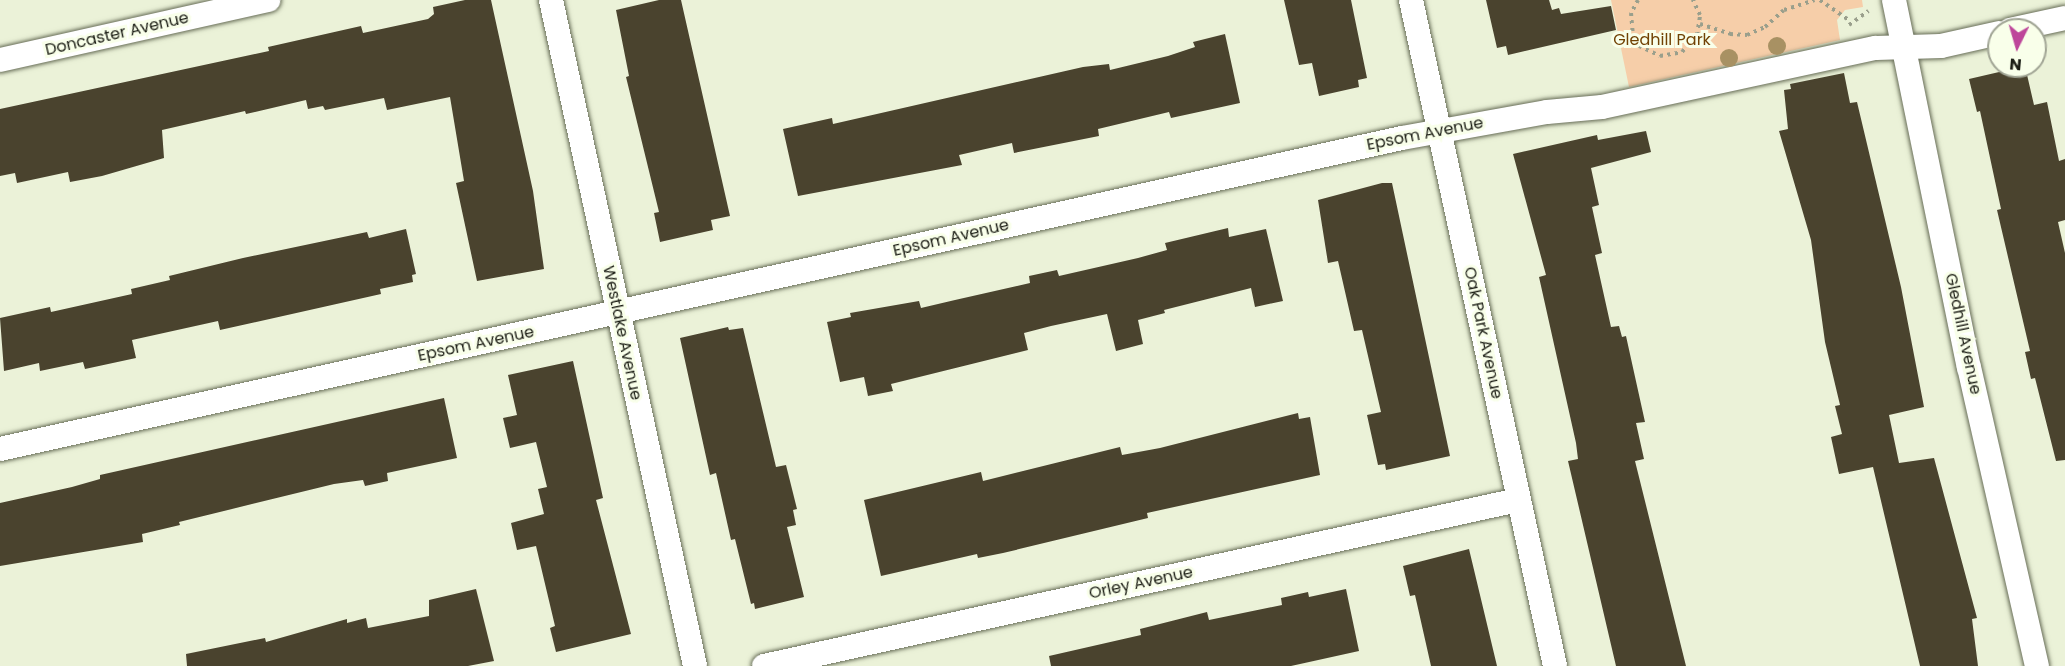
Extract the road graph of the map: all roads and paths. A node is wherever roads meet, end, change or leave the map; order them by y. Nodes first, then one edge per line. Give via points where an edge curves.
1 (268, 0) edge
2 (551, 0) edge
3 (1411, 0) edge
4 (1638, 0) edge
5 (1693, 0) edge
6 (1814, 0) edge
7 (1820, 0) edge
8 (1894, 0) edge
9 (2065, 18) edge
10 (1850, 21) dead end
11 (2047, 22) edge
12 (1700, 23) junction
13 (1987, 35) edge
14 (1904, 48) junction
15 (0, 60) edge
16 (1440, 130) junction
17 (618, 312) junction
18 (0, 449) edge
19 (1518, 500) junction
20 (695, 666) edge
21 (764, 666) edge
22 (1555, 666) edge
23 (2037, 666) edge

1 - 15 street, Doncaster Avenue
2 - 17 street, Westlake Avenue
3 - 16 street, Oak Park Avenue
4 - 12 path via 1630,25 1639,46 1649,52 1671,56 1682,52 1697,35
5 - 12 path
6 - 12 path via 1784,10 1747,35 1730,34
7 - 10 path
8 - 14 street, Gledhill Avenue
9 - 11 street
13 - 14 street, Epsom Avenue
14 - 16 street, Epsom Avenue via 1876,48 1602,107 1547,111
14 - 23 street, Gledhill Avenue via 1969,366
16 - 17 street, Epsom Avenue
16 - 19 street, Oak Park Avenue
17 - 18 street, Epsom Avenue
17 - 20 street, Westlake Avenue
19 - 21 street, Orley Avenue
19 - 22 street, Oak Park Avenue

